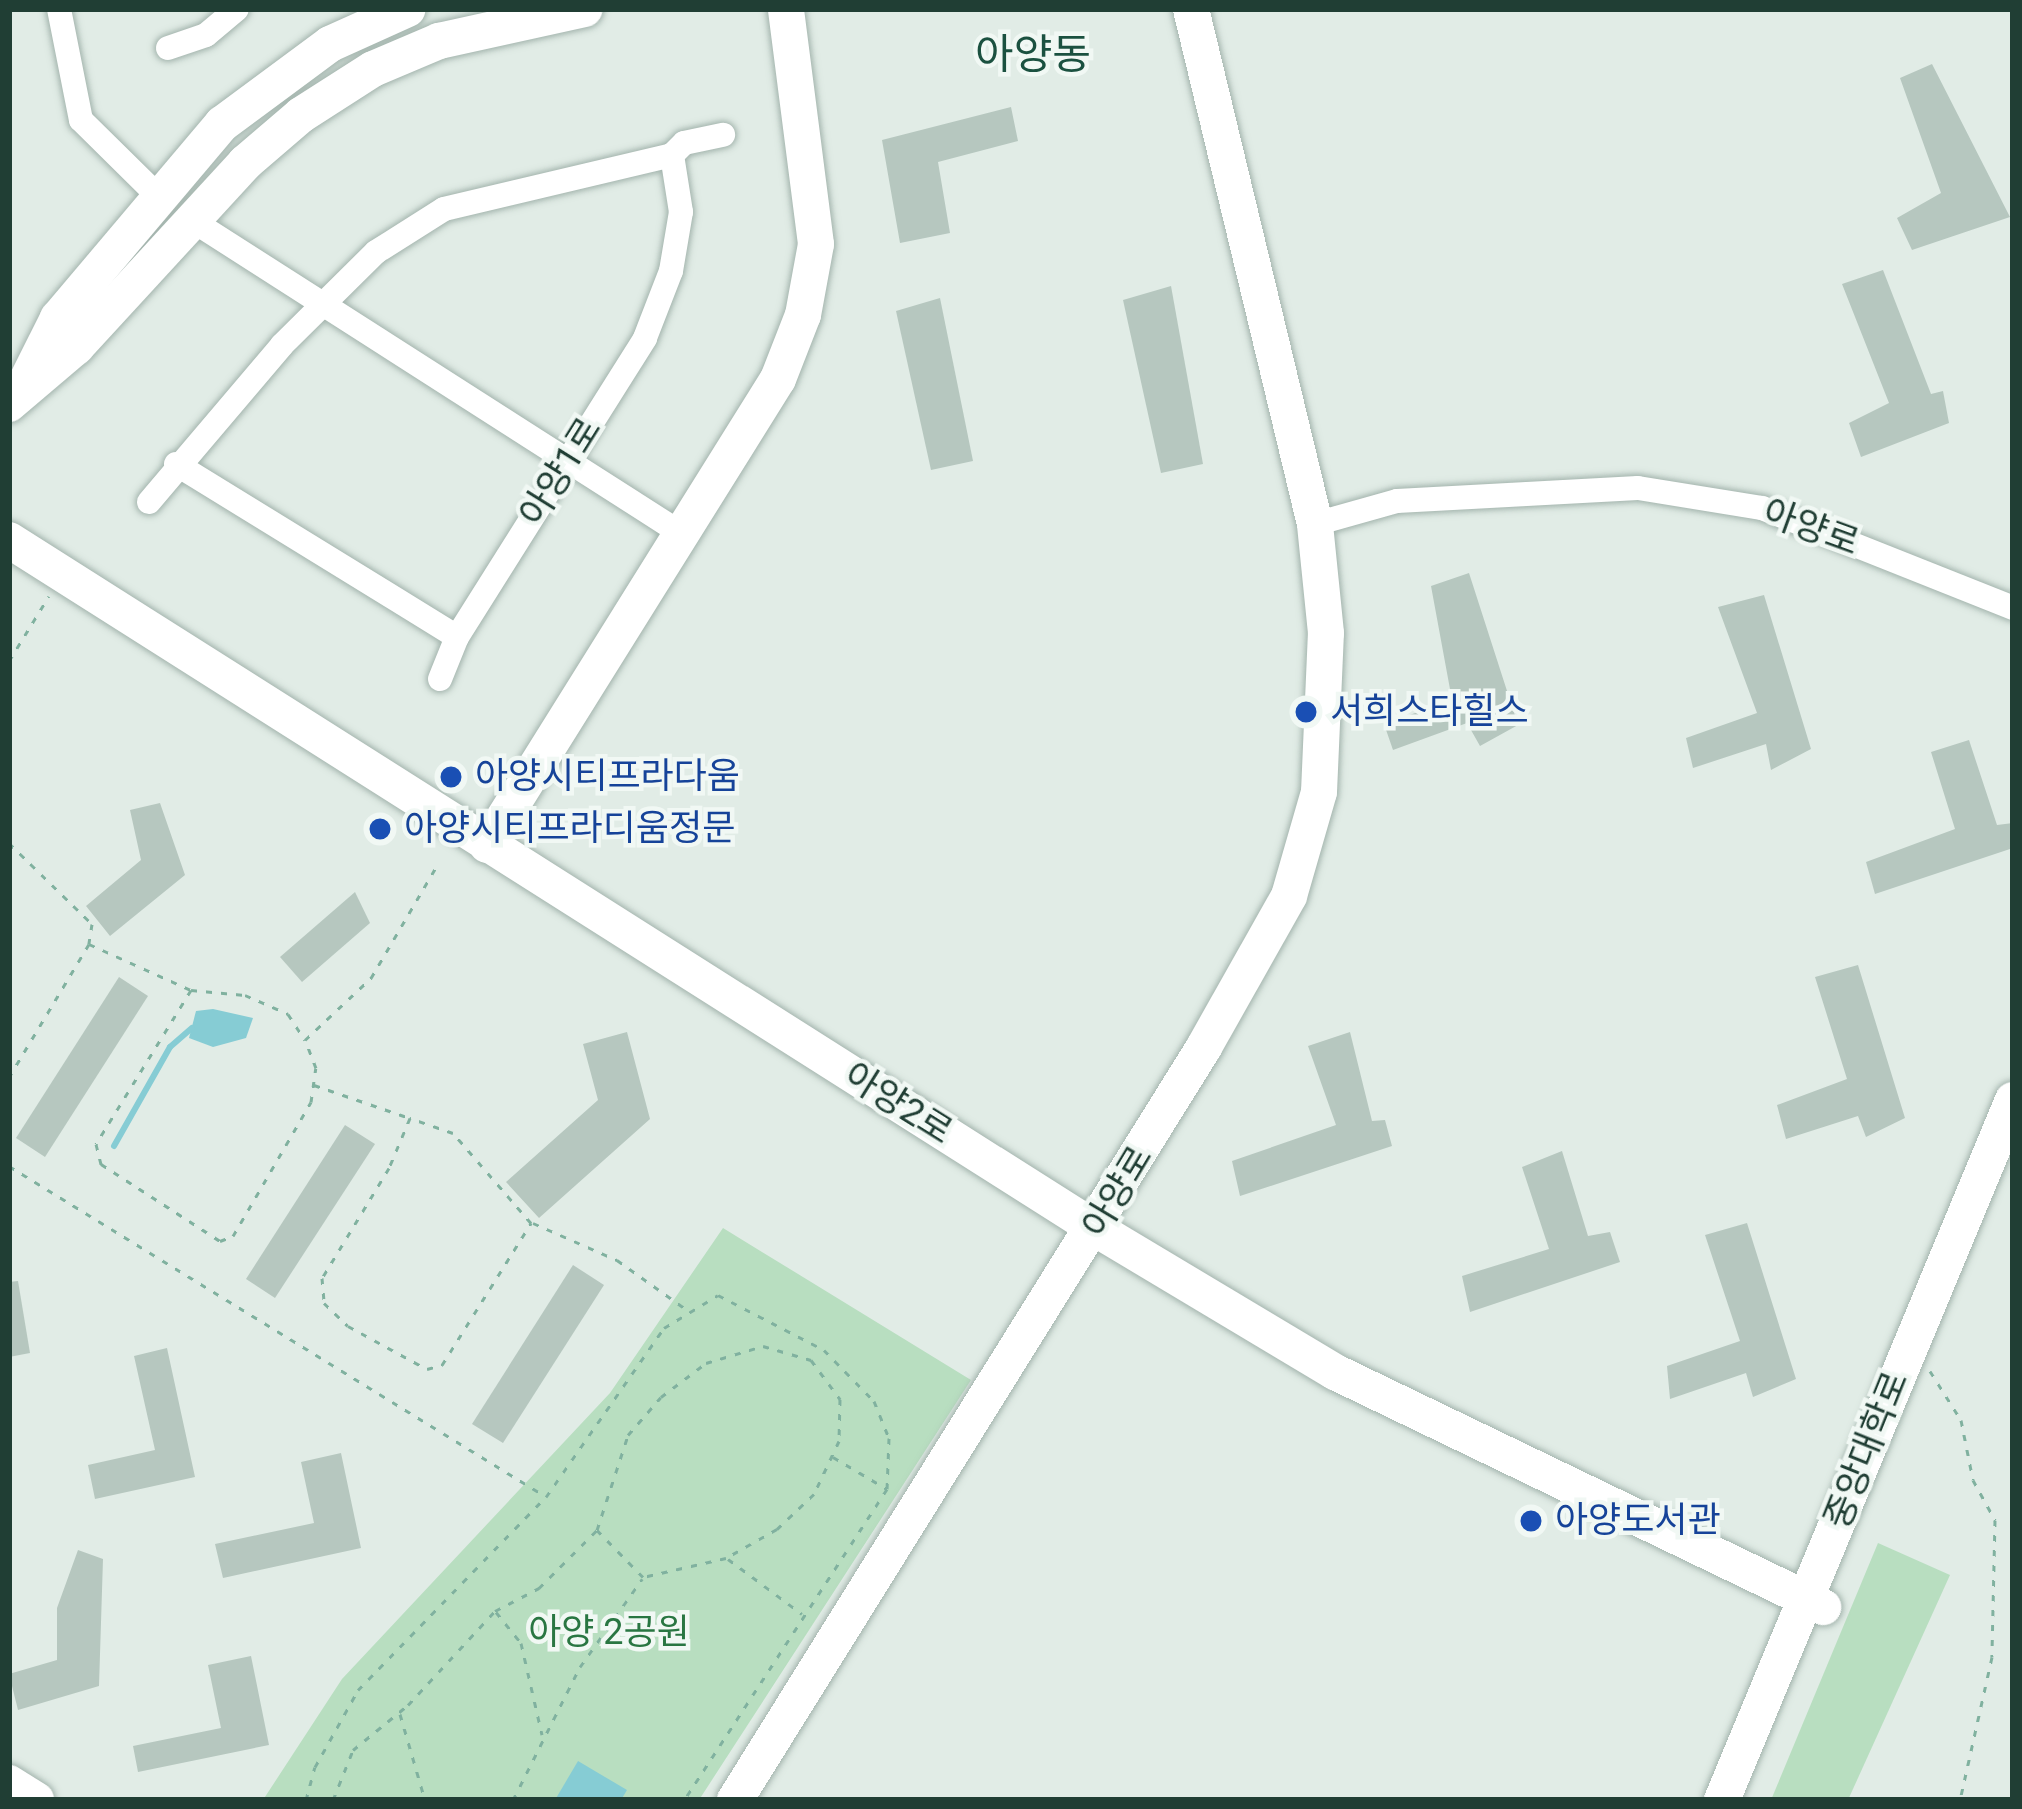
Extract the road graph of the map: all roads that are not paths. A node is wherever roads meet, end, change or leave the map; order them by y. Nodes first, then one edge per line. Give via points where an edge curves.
1 (59, 9) edge
2 (236, 9) edge
3 (408, 9) edge
4 (585, 9) edge
5 (787, 9) edge
6 (1191, 9) edge
7 (168, 48) dead end
8 (723, 135) dead end
9 (672, 155) junction
10 (157, 195) junction
11 (194, 220) junction
12 (320, 304) junction
13 (16, 396) edge
14 (568, 462) junction
15 (176, 464) junction
16 (149, 502) dead end
17 (1315, 524) junction
18 (682, 534) junction
19 (9, 539) edge
20 (2013, 608) edge
21 (457, 637) junction
22 (440, 679) dead end
23 (487, 844) junction
24 (2013, 1100) edge
25 (2013, 1161) edge
26 (1096, 1229) junction
27 (1814, 1604) junction
28 (9, 1783) edge
29 (36, 1800) edge
30 (735, 1800) edge
31 (1722, 1800) edge
32 (1745, 1800) edge

1 - 10 street via 81,120
2 - 7 street via 206,35
3 - 10 street via 279,78
4 - 11 street via 440,41 373,69 301,115
5 - 18 street via 816,244 803,315 778,379
6 - 17 street, 아양로
8 - 9 street via 684,143
9 - 12 street via 444,209 376,252
9 - 14 street, 아양1로 via 681,212 671,271 646,338
10 - 13 street via 58,318
11 - 12 street
11 - 13 street via 76,347
12 - 14 street
12 - 15 street
14 - 18 street
14 - 21 street, 아양1로
15 - 16 street
15 - 21 street
17 - 20 street, 아양로 via 1397,501 1638,488 1762,508
17 - 26 street, 아양로 via 1325,713 1319,792 1289,896
18 - 23 street
19 - 23 street, 아양2로
21 - 22 street, 아양1로
23 - 26 street, 아양2로
24 - 27 street, 중앙대학로
25 - 27 street, 중앙대학로
26 - 27 street, 아양2로 via 1335,1372
26 - 30 street, 아양로
27 - 31 street, 중앙대학로
27 - 32 street, 중앙대학로
28 - 29 street

